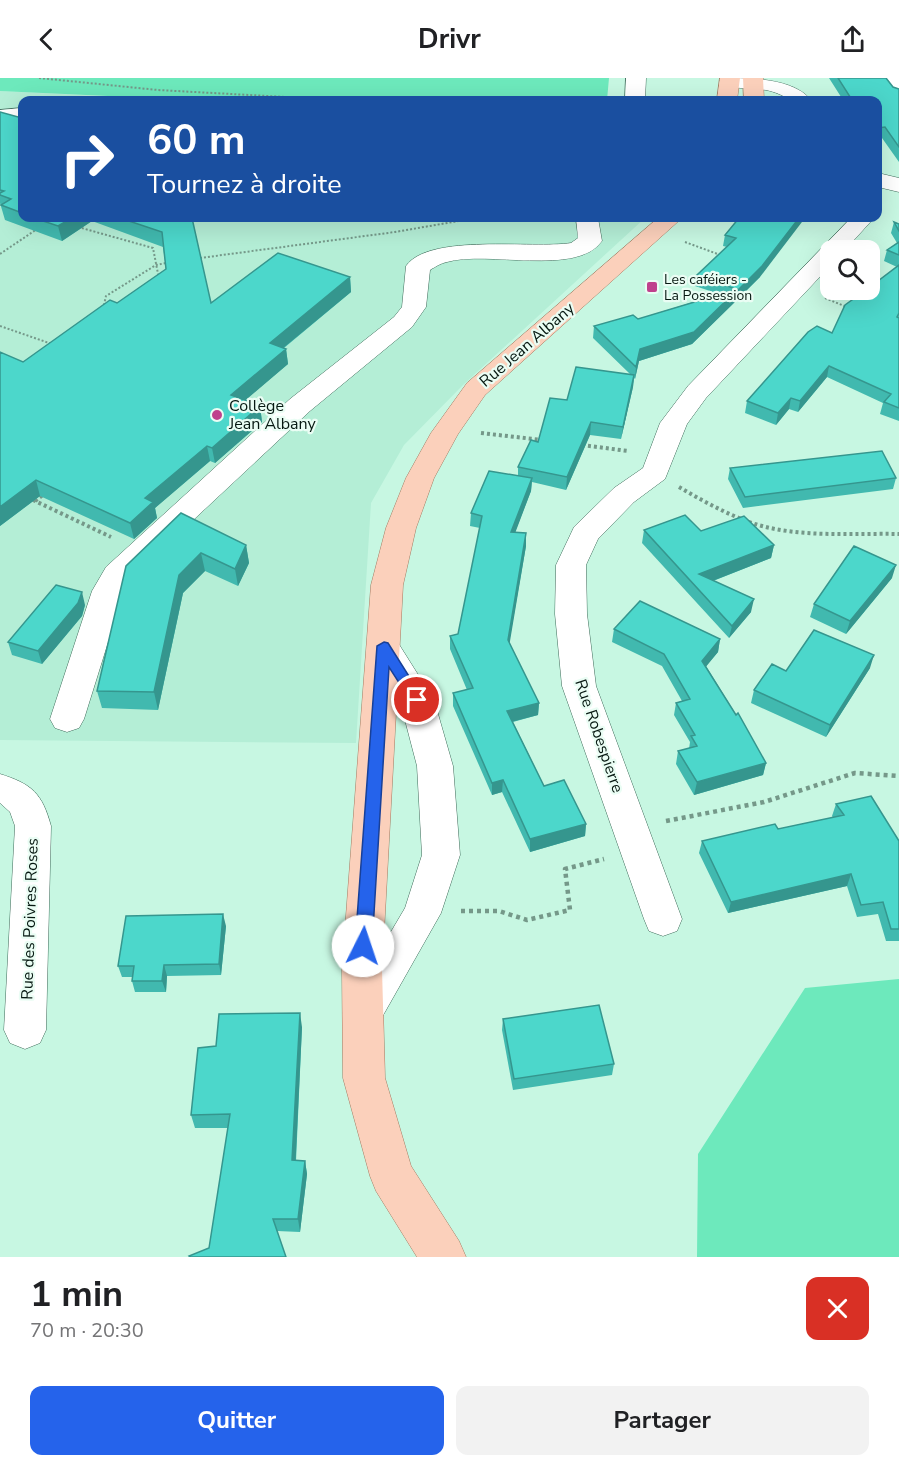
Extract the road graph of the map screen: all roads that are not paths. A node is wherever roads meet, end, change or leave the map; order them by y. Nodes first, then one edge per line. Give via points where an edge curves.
1 (636, 78) edge
2 (889, 78) edge
3 (729, 87) edge
4 (754, 87) edge
5 (899, 92) edge
6 (635, 96) edge
7 (796, 96) edge
8 (18, 114) edge
9 (0, 116) edge
10 (588, 222) edge
11 (859, 222) edge
12 (671, 225) edge
13 (842, 240) edge
14 (820, 263) edge
15 (384, 646) junction
16 (67, 719) dead end
17 (0, 788) edge
18 (663, 919) dead end
19 (363, 1013) junction
20 (25, 1030) dead end
21 (443, 1257) edge

1 - 6 street
2 - 5 street
3 - 4 street
4 - 7 street via 777,86
8 - 9 street
10 - 16 street via 590,240 578,249 442,255 418,266 414,307 403,322 300,405 117,574
11 - 13 street
12 - 15 main road, Rue Jean Albany via 476,389 448,429 420,478 400,528 387,585
14 - 18 street, Rue Robespierre via 697,392 674,423 659,464 585,534 571,565 571,614 579,686
15 - 19 main road, Rue Jean Albany via 362,969
15 - 19 street via 417,700 435,766 441,855 422,913
17 - 20 street, Rue des Poivres Roses via 11,791 27,806 33,826
19 - 21 main road, Rue Jean Albany via 364,1078 393,1176

